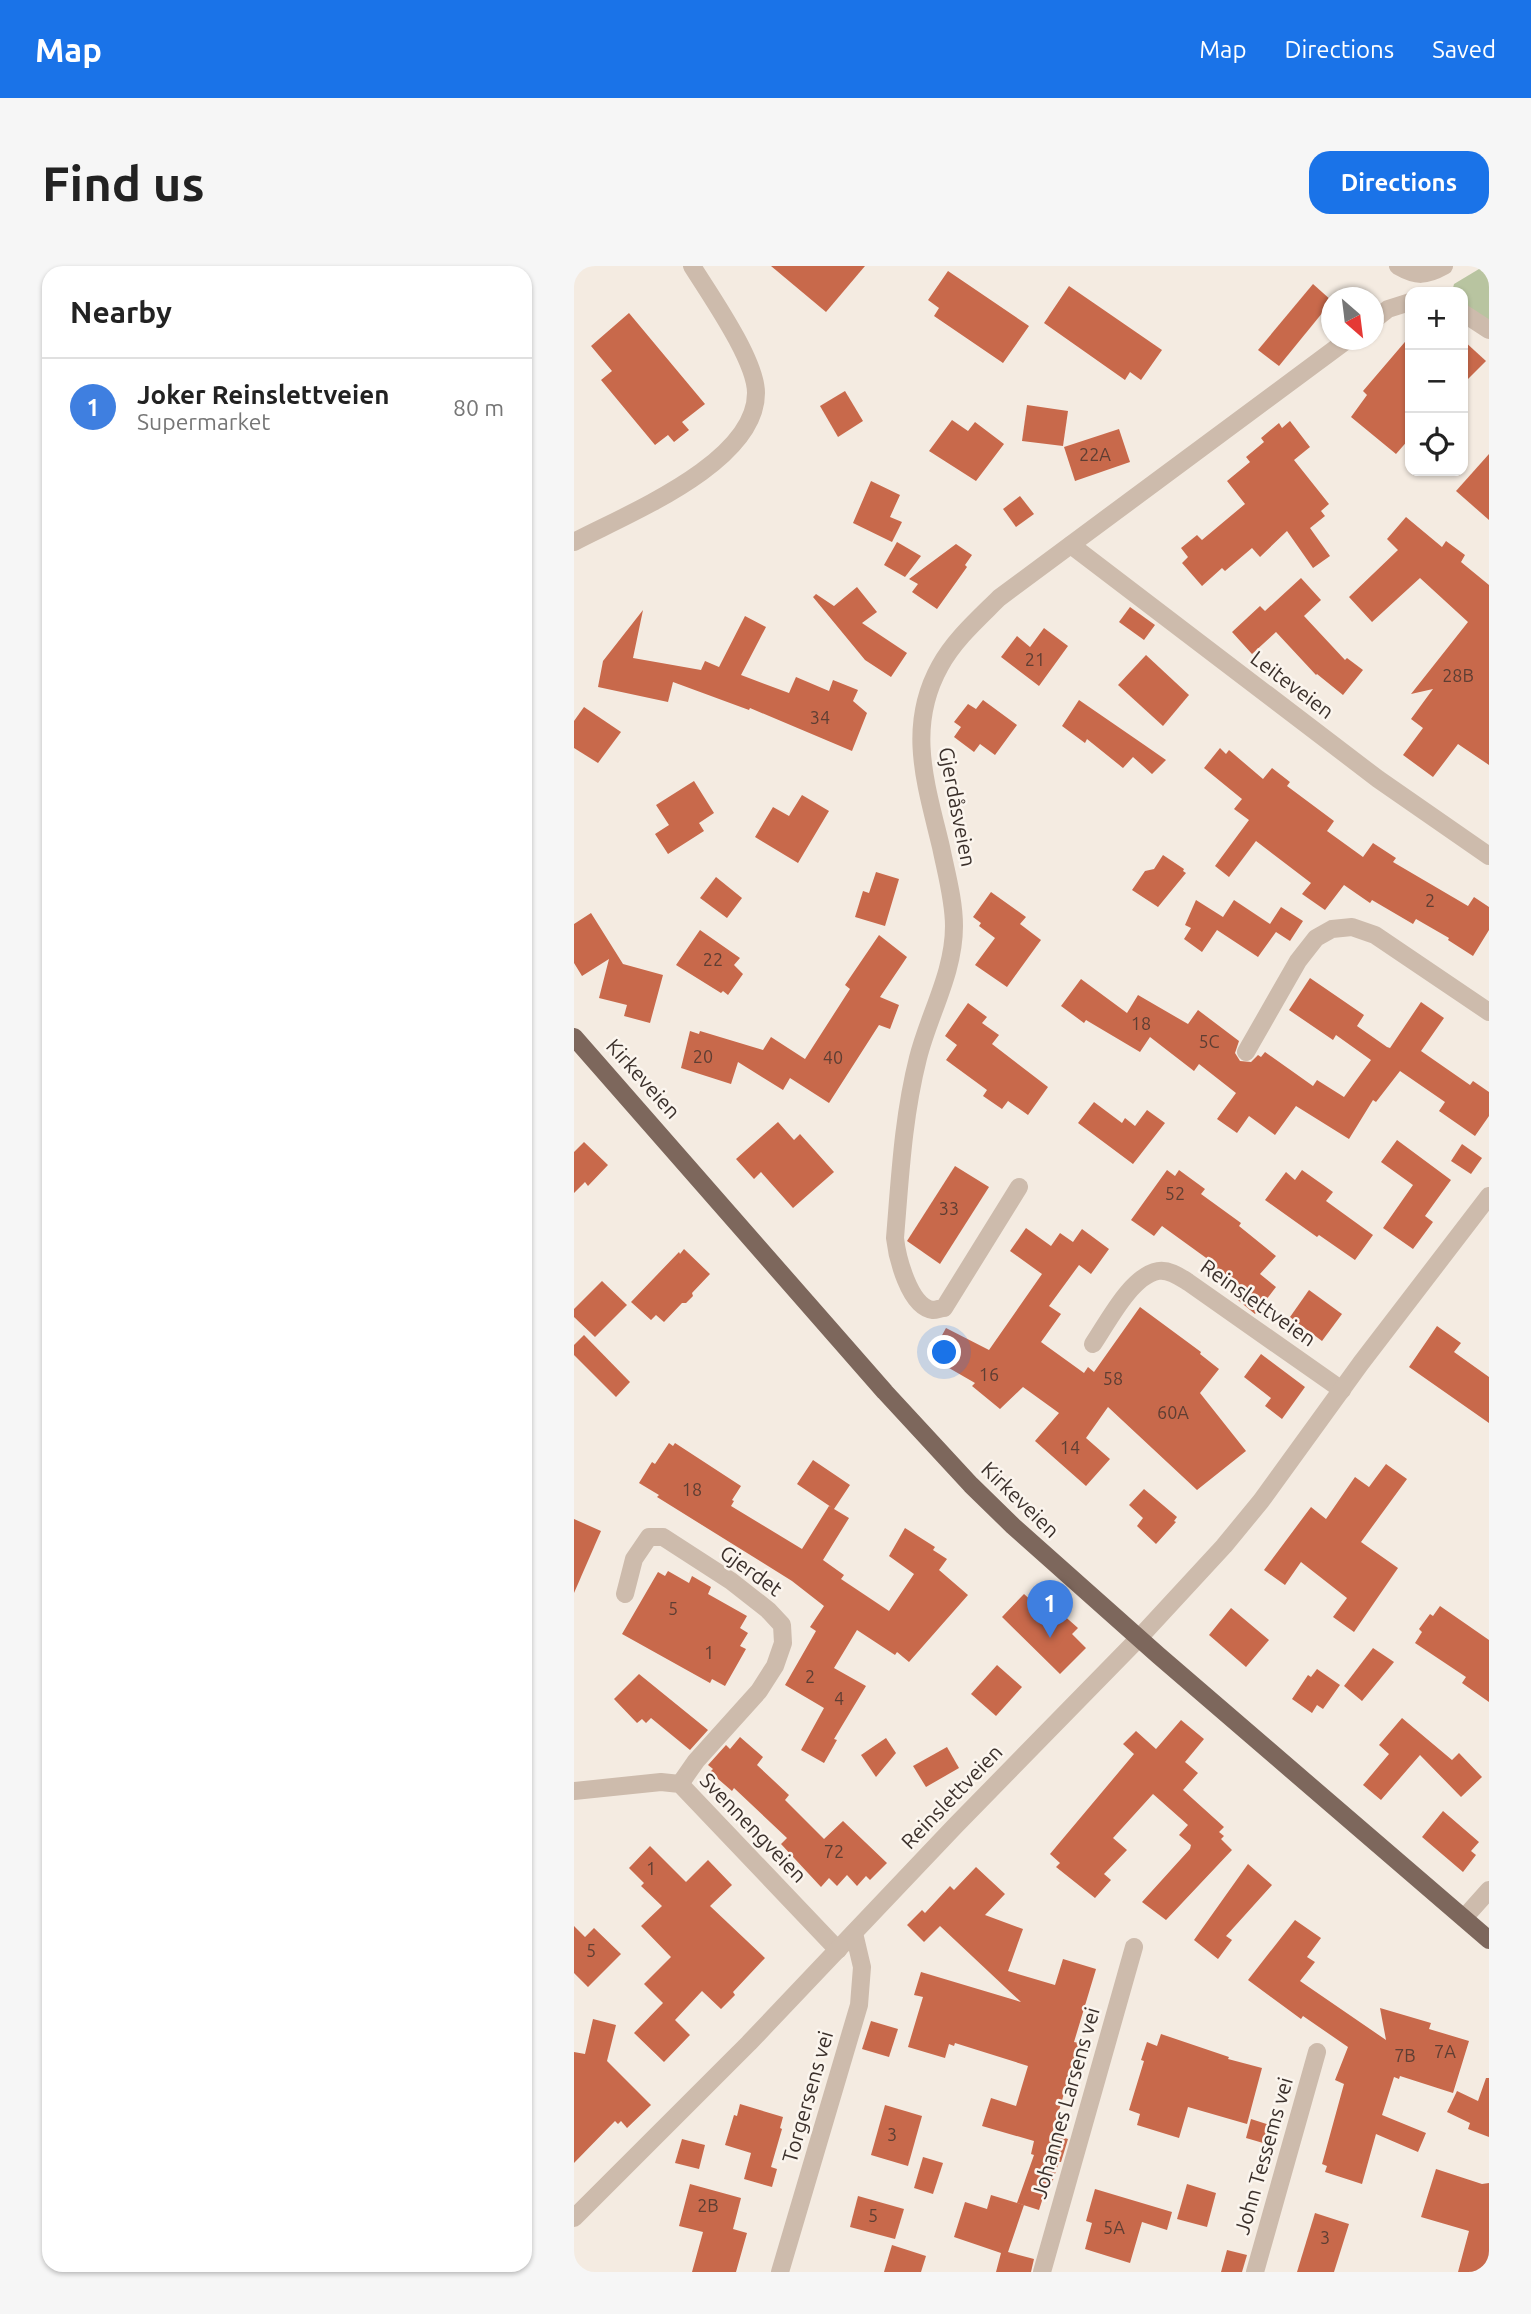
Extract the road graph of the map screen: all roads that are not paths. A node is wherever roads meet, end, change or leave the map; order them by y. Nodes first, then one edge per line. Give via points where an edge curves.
1 (692, 266) edge
2 (1398, 266) edge
3 (1444, 266) edge
4 (1405, 304) edge
5 (1384, 312) edge
6 (1468, 316) edge
7 (1489, 330) edge
8 (1334, 350) edge
9 (574, 542) edge
10 (1072, 545) junction
11 (1489, 856) edge
12 (1489, 1012) edge
13 (574, 1037) edge
14 (1246, 1052) dead end
15 (1019, 1187) dead end
16 (1489, 1196) edge
17 (1093, 1343) dead end
18 (1342, 1390) junction
19 (625, 1594) dead end
20 (1139, 1638) junction
21 (680, 1784) junction
22 (574, 1791) edge
23 (1489, 1890) edge
24 (1464, 1918) junction
25 (854, 1933) junction
26 (1489, 1940) edge
27 (1134, 1947) dead end
28 (838, 1950) junction
29 (1317, 2052) dead end
30 (574, 2218) edge
31 (780, 2272) edge
32 (1042, 2272) edge
33 (1255, 2272) edge

1 - 9 street via 749,364 756,393 751,419 733,447 707,469
2 - 3 street via 1425,276
4 - 5 street
6 - 7 street
8 - 10 street, Gjerdåsveien
10 - 11 street, Leiteveien via 1378,779
10 - 15 street, Gjerdåsveien via 999,598 964,633 940,665 923,713 922,767 954,925 950,959 911,1085 895,1238 905,1281 924,1306 944,1308
12 - 14 street via 1374,935 1352,927 1332,929 1316,938 1298,961
13 - 20 main road, Kirkeveien via 971,1485
16 - 18 street, Reinslettveien
17 - 18 street, Reinslettveien via 1131,1288 1160,1270 1188,1282
18 - 20 street, Reinslettveien via 1261,1501
19 - 21 street, Gjerdet via 634,1559 649,1537 663,1537 732,1581 782,1625 783,1643 775,1666 759,1691
20 - 24 main road, Kirkeveien
20 - 25 street, Reinslettveien
21 - 22 street, Svennengveien
21 - 28 street, Svennengveien
23 - 24 street
24 - 26 main road, Kirkeveien
25 - 28 street, Reinslettveien
25 - 31 street, Torgersens vei via 862,1967 859,2005
27 - 32 street, Johannes Larsens vei
28 - 30 street, Reinslettveien
29 - 33 street, John Tessems vei

